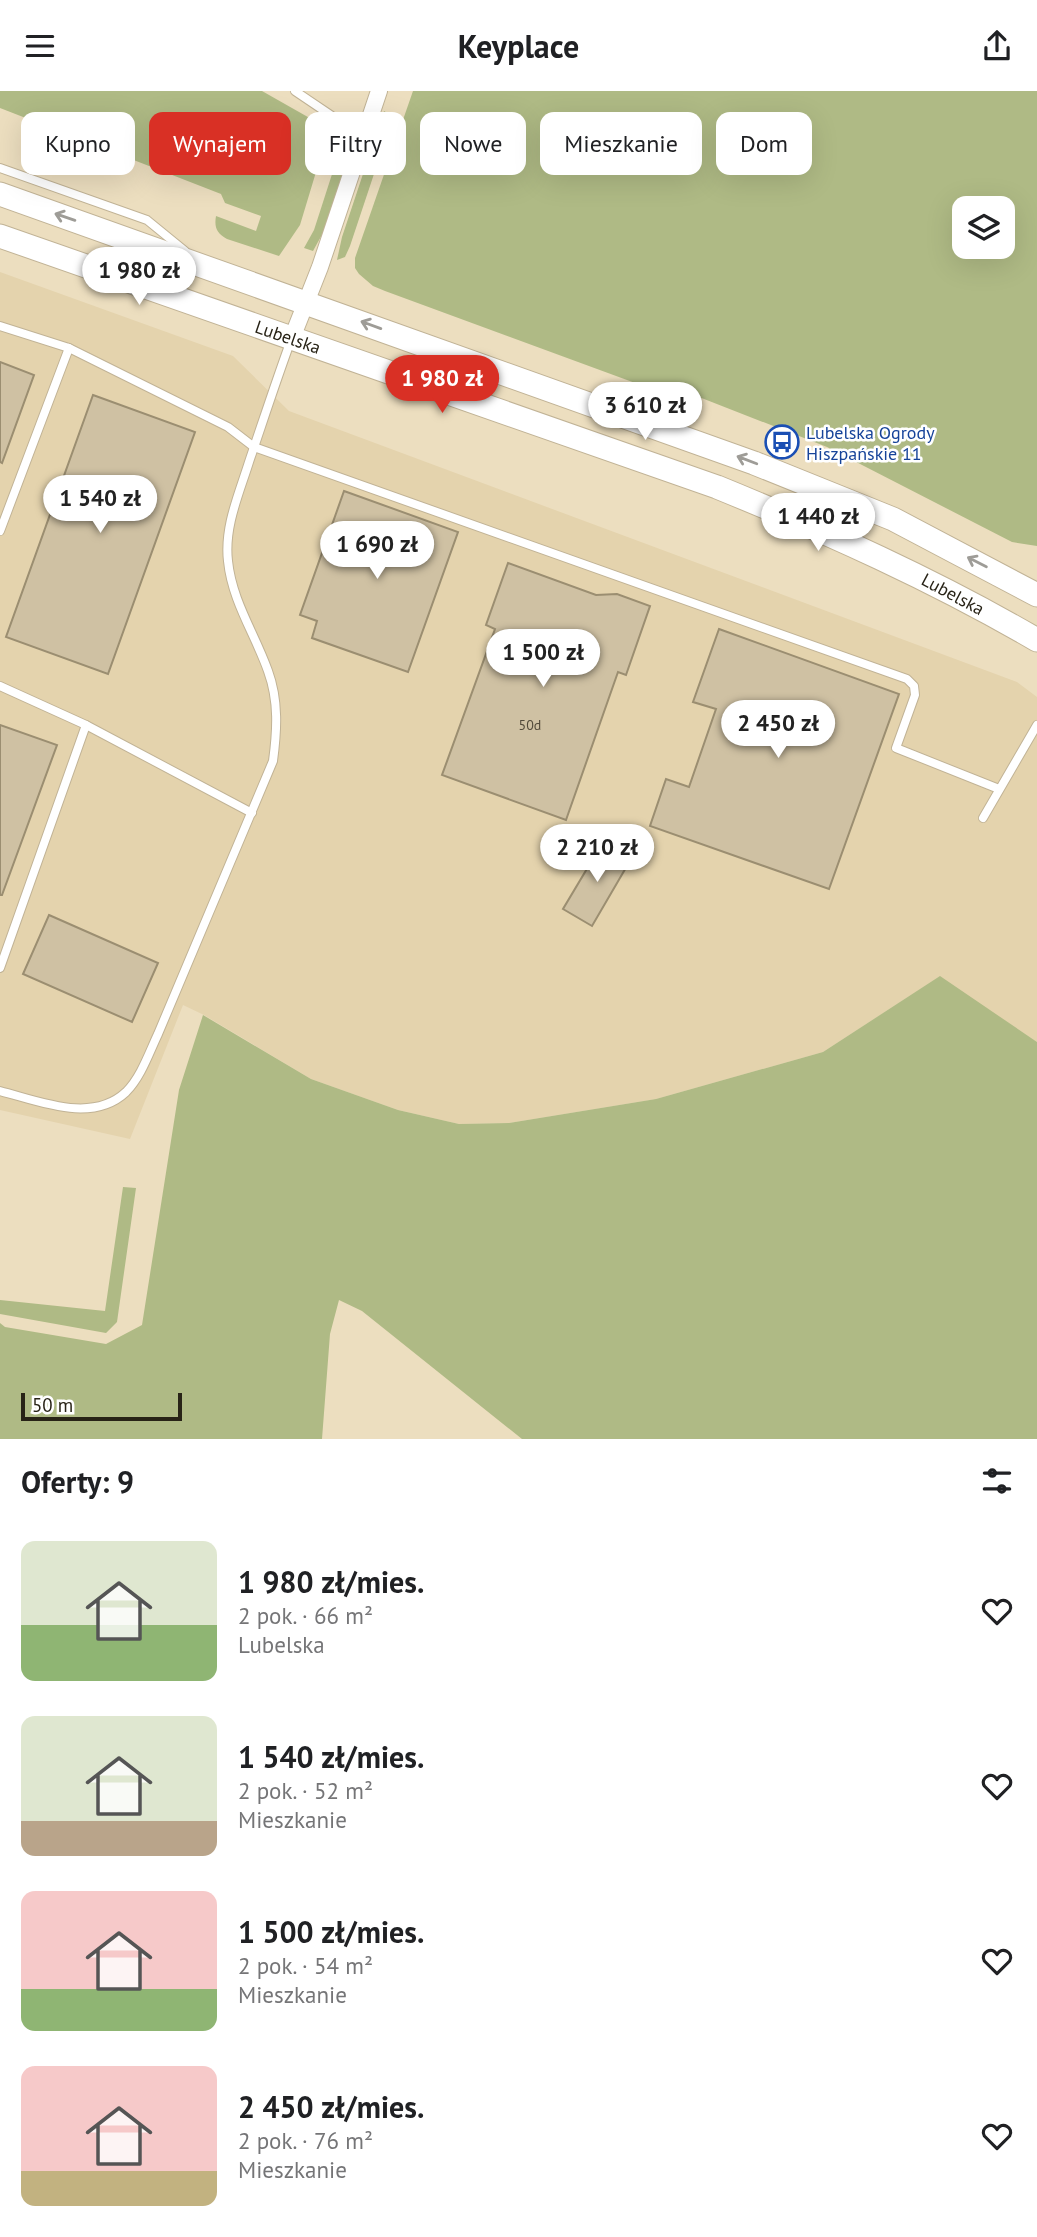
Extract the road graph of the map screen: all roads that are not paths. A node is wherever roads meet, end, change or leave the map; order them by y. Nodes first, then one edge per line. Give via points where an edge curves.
1 (295, 91) edge
2 (379, 91) edge
3 (326, 112) edge
4 (372, 112) edge
5 (0, 168) edge
6 (351, 175) edge
7 (0, 194) edge
8 (0, 236) edge
9 (204, 266) junction
10 (308, 302) junction
11 (0, 326) edge
12 (292, 338) junction
13 (69, 348) junction
14 (681, 435) junction
15 (254, 447) junction
16 (669, 472) junction
17 (0, 531) edge
18 (1037, 594) edge
19 (1037, 640) edge
20 (0, 686) edge
21 (1037, 725) edge
22 (86, 726) junction
23 (999, 789) junction
24 (252, 813) junction
25 (983, 818) dead end
26 (0, 968) edge
27 (0, 1091) edge

1 - 3 lane
2 - 4 street
5 - 9 lane via 147,220
6 - 10 street
9 -> 7 main road
8 - 12 main road, Lubelska
9 - 10 main road
10 - 12 street
14 -> 10 main road
11 - 13 lane
12 - 15 lane
12 - 16 main road, Lubelska
13 - 15 lane via 228,427
13 - 17 lane
14 - 16 main road via 669,442 666,450
18 -> 14 main road via 893,519
15 - 23 lane via 907,679 914,685 915,695 896,748
15 - 24 lane via 229,531 228,560 239,605 269,673 276,706 274,761
16 - 19 main road, Lubelska via 718,487 857,546
20 - 22 lane
21 - 23 lane
22 - 24 lane
22 - 26 lane
23 - 25 lane
24 - 27 lane via 158,1034 128,1091 114,1102 72,1109

